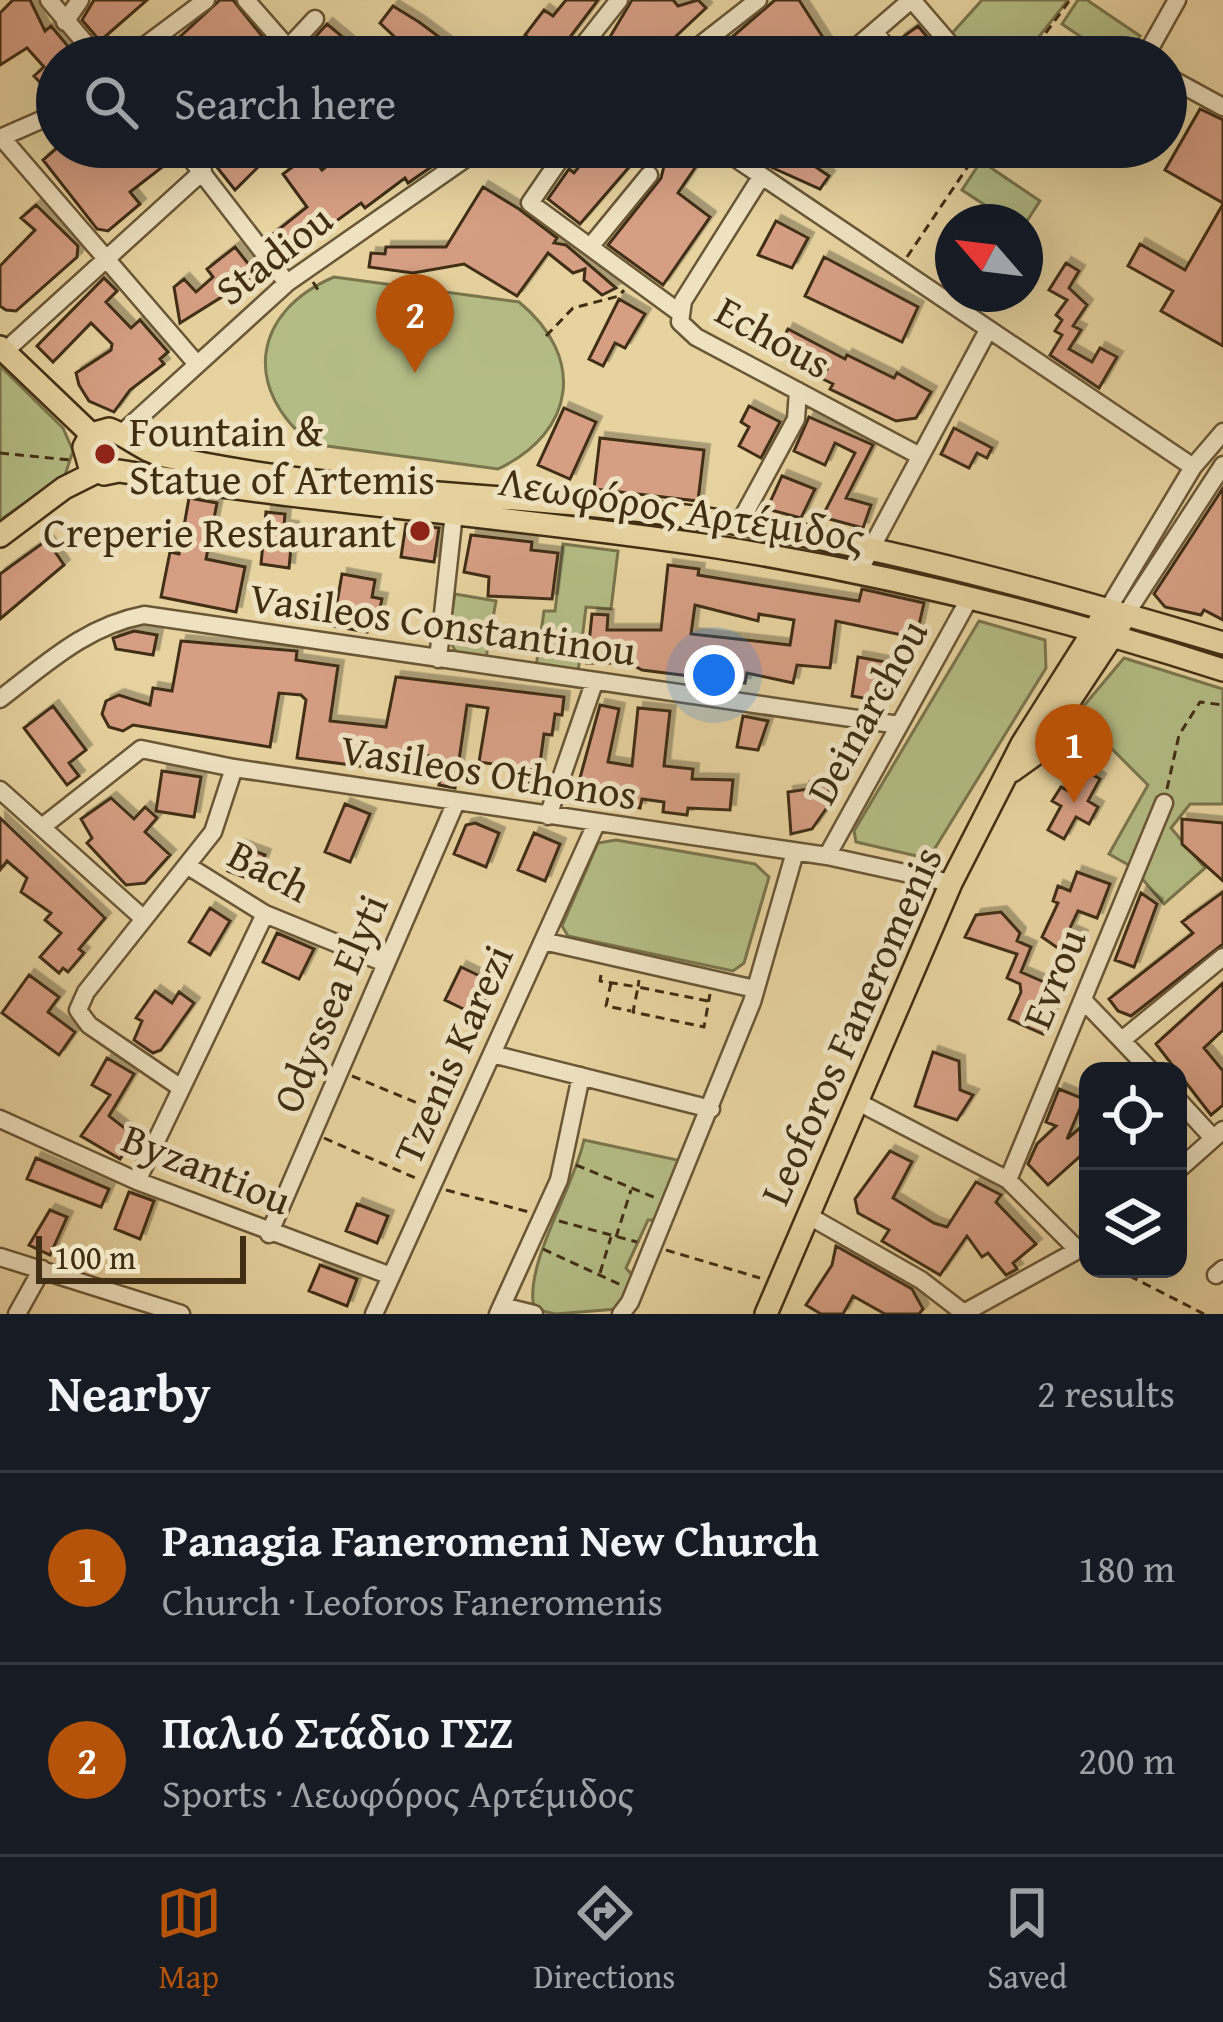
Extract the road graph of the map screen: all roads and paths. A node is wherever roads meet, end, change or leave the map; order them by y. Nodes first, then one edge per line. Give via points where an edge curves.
1 (50, 0) edge
2 (80, 0) edge
3 (206, 0) edge
4 (246, 0) edge
5 (619, 0) edge
6 (758, 0) edge
7 (911, 0) edge
8 (1070, 0) edge
9 (1177, 0) edge
10 (316, 19) dead end
11 (64, 22) junction
12 (875, 31) junction
13 (77, 36) edge
14 (158, 36) edge
15 (278, 36) edge
16 (300, 36) edge
17 (591, 36) edge
18 (712, 36) edge
19 (869, 36) edge
20 (878, 36) edge
21 (943, 36) edge
22 (1043, 36) edge
23 (1157, 36) edge
24 (1187, 87) edge
25 (1223, 107) edge
26 (36, 122) edge
27 (1, 138) edge
28 (452, 168) edge
29 (552, 168) edge
30 (748, 168) edge
31 (967, 168) edge
32 (203, 170) joint
33 (650, 175) dead end
34 (761, 177) junction
35 (590, 247) junction
36 (912, 249) dead end
37 (108, 260) junction
38 (287, 283) junction
39 (626, 287) dead end
40 (680, 313) junction
41 (987, 332) junction
42 (546, 337) dead end
43 (3, 349) edge
44 (196, 363) junction
45 (798, 391) junction
46 (1223, 432) edge
47 (92, 434) junction
48 (124, 438) junction
49 (0, 452) edge
50 (920, 456) junction
51 (1223, 465) edge
52 (94, 466) junction
53 (1193, 467) junction
54 (455, 504) junction
55 (740, 524) junction
56 (0, 536) edge
57 (869, 548) junction
58 (858, 573) junction
59 (968, 601) junction
60 (1117, 611) junction
61 (1104, 632) junction
62 (1223, 643) edge
63 (438, 659) junction
64 (1223, 670) edge
65 (593, 683) junction
66 (0, 700) edge
67 (1223, 705) edge
68 (899, 725) junction
69 (234, 768) junction
70 (0, 790) edge
71 (456, 802) junction
72 (1164, 803) joint
73 (548, 816) junction
74 (596, 824) junction
75 (42, 827) junction
76 (795, 852) junction
77 (827, 856) junction
78 (188, 866) junction
79 (951, 883) junction
80 (265, 914) junction
81 (144, 919) junction
82 (543, 940) junction
83 (1223, 957) edge
84 (386, 963) junction
85 (601, 975) dead end
86 (611, 982) junction
87 (711, 986) dead end
88 (638, 987) junction
89 (755, 989) junction
90 (1083, 1000) junction
91 (708, 1001) junction
92 (633, 1012) junction
93 (1122, 1040) junction
94 (492, 1054) junction
95 (1143, 1062) edge
96 (339, 1071) junction
97 (581, 1076) junction
98 (181, 1088) junction
99 (857, 1102) junction
100 (1187, 1108) edge
101 (712, 1109) junction
102 (0, 1119) edge
103 (461, 1121) junction
104 (313, 1133) junction
105 (1218, 1134) edge
106 (563, 1160) junction
107 (1187, 1162) edge
108 (1009, 1180) junction
109 (137, 1181) junction
110 (432, 1186) junction
111 (631, 1188) junction
112 (671, 1205) junction
113 (809, 1216) junction
114 (550, 1218) junction
115 (269, 1234) junction
116 (614, 1236) junction
117 (530, 1243) junction
118 (1079, 1243) edge
119 (647, 1245) junction
120 (1079, 1249) edge
121 (0, 1257) edge
122 (42, 1269) junction
123 (599, 1275) junction
124 (391, 1276) junction
125 (1133, 1278) edge
126 (779, 1284) junction
127 (635, 1291) junction
128 (151, 1310) edge
129 (500, 1310) edge
130 (17, 1314) edge
131 (181, 1314) edge
132 (374, 1314) edge
133 (534, 1314) edge
134 (621, 1314) edge
135 (766, 1314) edge
136 (963, 1314) edge
137 (1204, 1314) edge

1 - 11 street
2 - 11 street
3 - 14 street
4 - 15 street
5 - 17 street
6 - 18 street
7 - 12 street
7 - 21 street
8 - 22 path
9 - 23 street
10 - 16 street
11 - 13 street
12 - 19 street
12 - 20 street
24 - 25 street
26 - 27 street
27 - 37 street
28 - 38 street, Stadiou
29 - 35 street via 530,203
30 - 34 street
31 - 36 path
32 - 37 street
32 - 38 street
33 - 35 street
34 - 40 street, Echous
34 - 41 street
35 - 40 street
37 - 43 street
37 - 44 street
38 - 44 street, Stadiou
39 - 42 path via 573,308
40 - 45 street, Echous via 686,330
41 - 50 street
41 - 53 street
43 - 47 main road
44 - 48 street, Stadiou
45 - 50 street, Echous
45 - 55 street via 796,419
46 - 53 street, Leoforos Faneromenis
47 - 48 main road via 103,429
47 - 52 main road via 84,447
48 - 52 main road via 127,462
48 - 54 main road, Λεωφόρος Αρτέμιδος via 167,457
49 - 52 path
50 - 57 street
51 - 60 street, Leoforos Faneromenis
52 - 54 main road, Λεωφόρος Αρτέμιδος
52 - 56 main road
53 - 60 street, Leoforos Faneromenis
54 - 55 main road, Λεωφόρος Αρτέμιδος
54 - 58 main road, Λεωφόρος Αρτέμιδος
54 - 63 street
55 - 57 main road, Λεωφόρος Αρτέμιδος
57 - 58 street
57 - 60 main road, Λεωφόρος Αρτέμιδος
58 - 59 main road, Λεωφόρος Αρτέμιδος
59 - 61 main road, Λεωφόρος Αρτέμιδος
59 - 68 street, Deinarchou
60 - 61 main road, Leoforos Faneromenis
60 - 62 main road, Λεωφόρος Αρτέμιδος
61 - 64 main road, Λεωφόρος Αρτέμιδος
61 - 79 main road, Leoforos Faneromenis via 1022,744
63 - 65 street, Vasileos Constantinou
63 - 66 street, Vasileos Constantinou via 145,615 82,637
65 - 68 street, Vasileos Constantinou
65 - 73 street
67 - 72 path via 1200,702 1179,735
68 - 77 street, Deinarchou
69 - 71 street, Vasileos Othonos
69 - 75 street, Vasileos Othonos via 141,749
69 - 78 street via 218,821
70 - 75 street
71 - 73 street, Vasileos Othonos
71 - 84 street, Odyssea Elyti
72 - 90 street, Evrou
73 - 74 street, Vasileos Othonos
74 - 76 street, Vasileos Othonos
74 - 82 street, Tzenis Karezi
75 - 81 street
76 - 77 street, Vasileos Othonos
76 - 89 street
77 - 79 street, Vasileos Othonos
78 - 80 street, Bach
78 - 81 street
79 - 99 main road, Leoforos Faneromenis
80 - 84 street, Bach
80 - 98 street
81 - 98 street via 79,1010
82 - 89 street
82 - 94 street, Tzenis Karezi
83 - 93 street
84 - 96 street, Odyssea Elyti
85 - 86 path
86 - 88 path
86 - 92 path via 606,1006
87 - 91 path
88 - 91 path
88 - 92 path
89 - 101 street
90 - 93 street
90 - 108 street, Evrou
91 - 92 path via 704,1027
93 - 95 street
94 - 97 street
94 - 103 street, Tzenis Karezi
96 - 103 path
96 - 104 street, Odyssea Elyti
97 - 101 street
97 - 106 street
98 - 109 street
99 - 108 street
99 - 113 main road, Leoforos Faneromenis
100 - 105 street
101 - 112 street
102 - 109 street, Byzantiou
103 - 110 street, Tzenis Karezi
104 - 110 path
104 - 115 street, Odyssea Elyti
105 - 107 street
106 - 111 path
106 - 114 street
108 - 118 street
109 - 115 street, Byzantiou
110 - 114 path
110 - 124 street, Tzenis Karezi
111 - 112 path
111 - 116 path
112 - 119 street
113 - 126 main road, Leoforos Faneromenis
113 - 136 street via 921,1280
114 - 116 path
114 - 117 street
115 - 124 street, Byzantiou
116 - 119 path
116 - 123 path
117 - 123 path
117 - 129 street
119 - 126 path
119 - 127 street
120 - 136 street
121 - 122 street
122 - 128 street
122 - 130 street
123 - 127 path
124 - 132 street, Tzenis Karezi
125 - 137 path
126 - 135 main road, Leoforos Faneromenis
127 - 134 street
128 - 131 street
129 - 133 street

